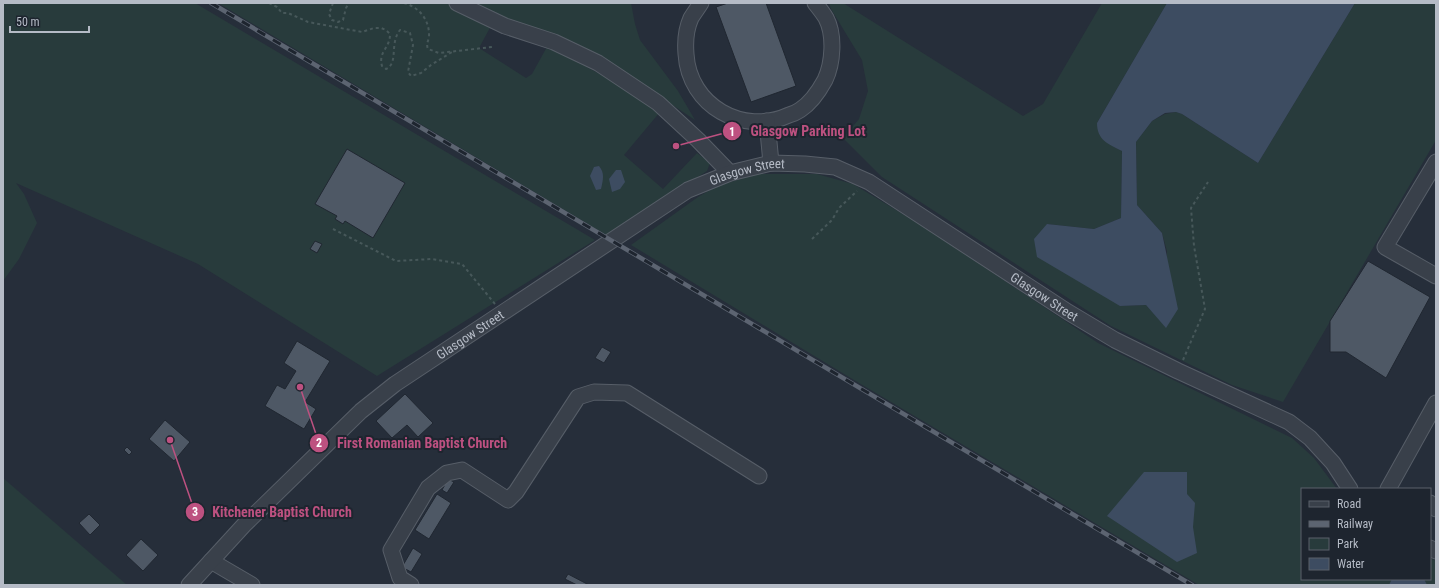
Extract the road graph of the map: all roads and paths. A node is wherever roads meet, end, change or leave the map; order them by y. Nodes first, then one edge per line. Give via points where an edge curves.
1 (269, 3) edge
2 (333, 3) edge
3 (349, 3) edge
4 (404, 3) edge
5 (457, 3) edge
6 (701, 3) edge
7 (816, 3) edge
8 (492, 47) dead end
9 (452, 52) junction
10 (767, 121) junction
11 (1436, 162) edge
12 (771, 163) junction
13 (730, 173) junction
14 (869, 182) junction
15 (1208, 182) dead end
16 (333, 229) dead end
17 (812, 240) dead end
18 (1436, 276) edge
19 (502, 313) junction
20 (1178, 371) junction
21 (1436, 403) edge
22 (759, 476) dead end
23 (1349, 488) edge
24 (1389, 488) edge
25 (211, 561) junction
26 (189, 585) edge
27 (252, 585) edge
28 (411, 585) edge

1 - 9 path via 282,13 308,22 362,32 374,28 386,30 390,34 390,41 381,57 382,66 386,69 394,61 395,36 400,30 410,33 413,45 408,72 411,76 421,73
2 - 3 path via 329,14 332,20 338,22 343,20
4 - 9 path via 419,10 426,21 429,31 426,44 428,49 439,53
5 - 13 street via 505,26 554,42 598,63 658,103
6 - 10 street via 690,19 685,42 686,65 695,86 710,104 729,117 752,123
7 - 10 street via 826,19 832,44 830,70 818,92 800,110 777,121
8 - 9 path
10 - 12 street
11 - 18 street via 1385,247
12 - 13 street, Glasgow Street
12 - 14 street, Glasgow Street via 835,168
13 - 19 street, Glasgow Street via 688,190
14 - 17 path via 839,208 832,220
14 - 20 street, Glasgow Street via 1068,312 1115,340
15 - 20 path via 1191,208 1194,246 1205,309
16 - 19 path via 396,261 432,259 462,264
19 - 25 street, Glasgow Street via 395,384 361,411 244,525
20 - 23 street, Glasgow Street via 1289,422 1310,438 1333,463
21 - 24 street
22 - 28 street via 627,394 594,392 578,397 516,492 508,500 462,470 446,473 428,488 391,550 400,578
25 - 26 street, Glasgow Street
25 - 27 street

